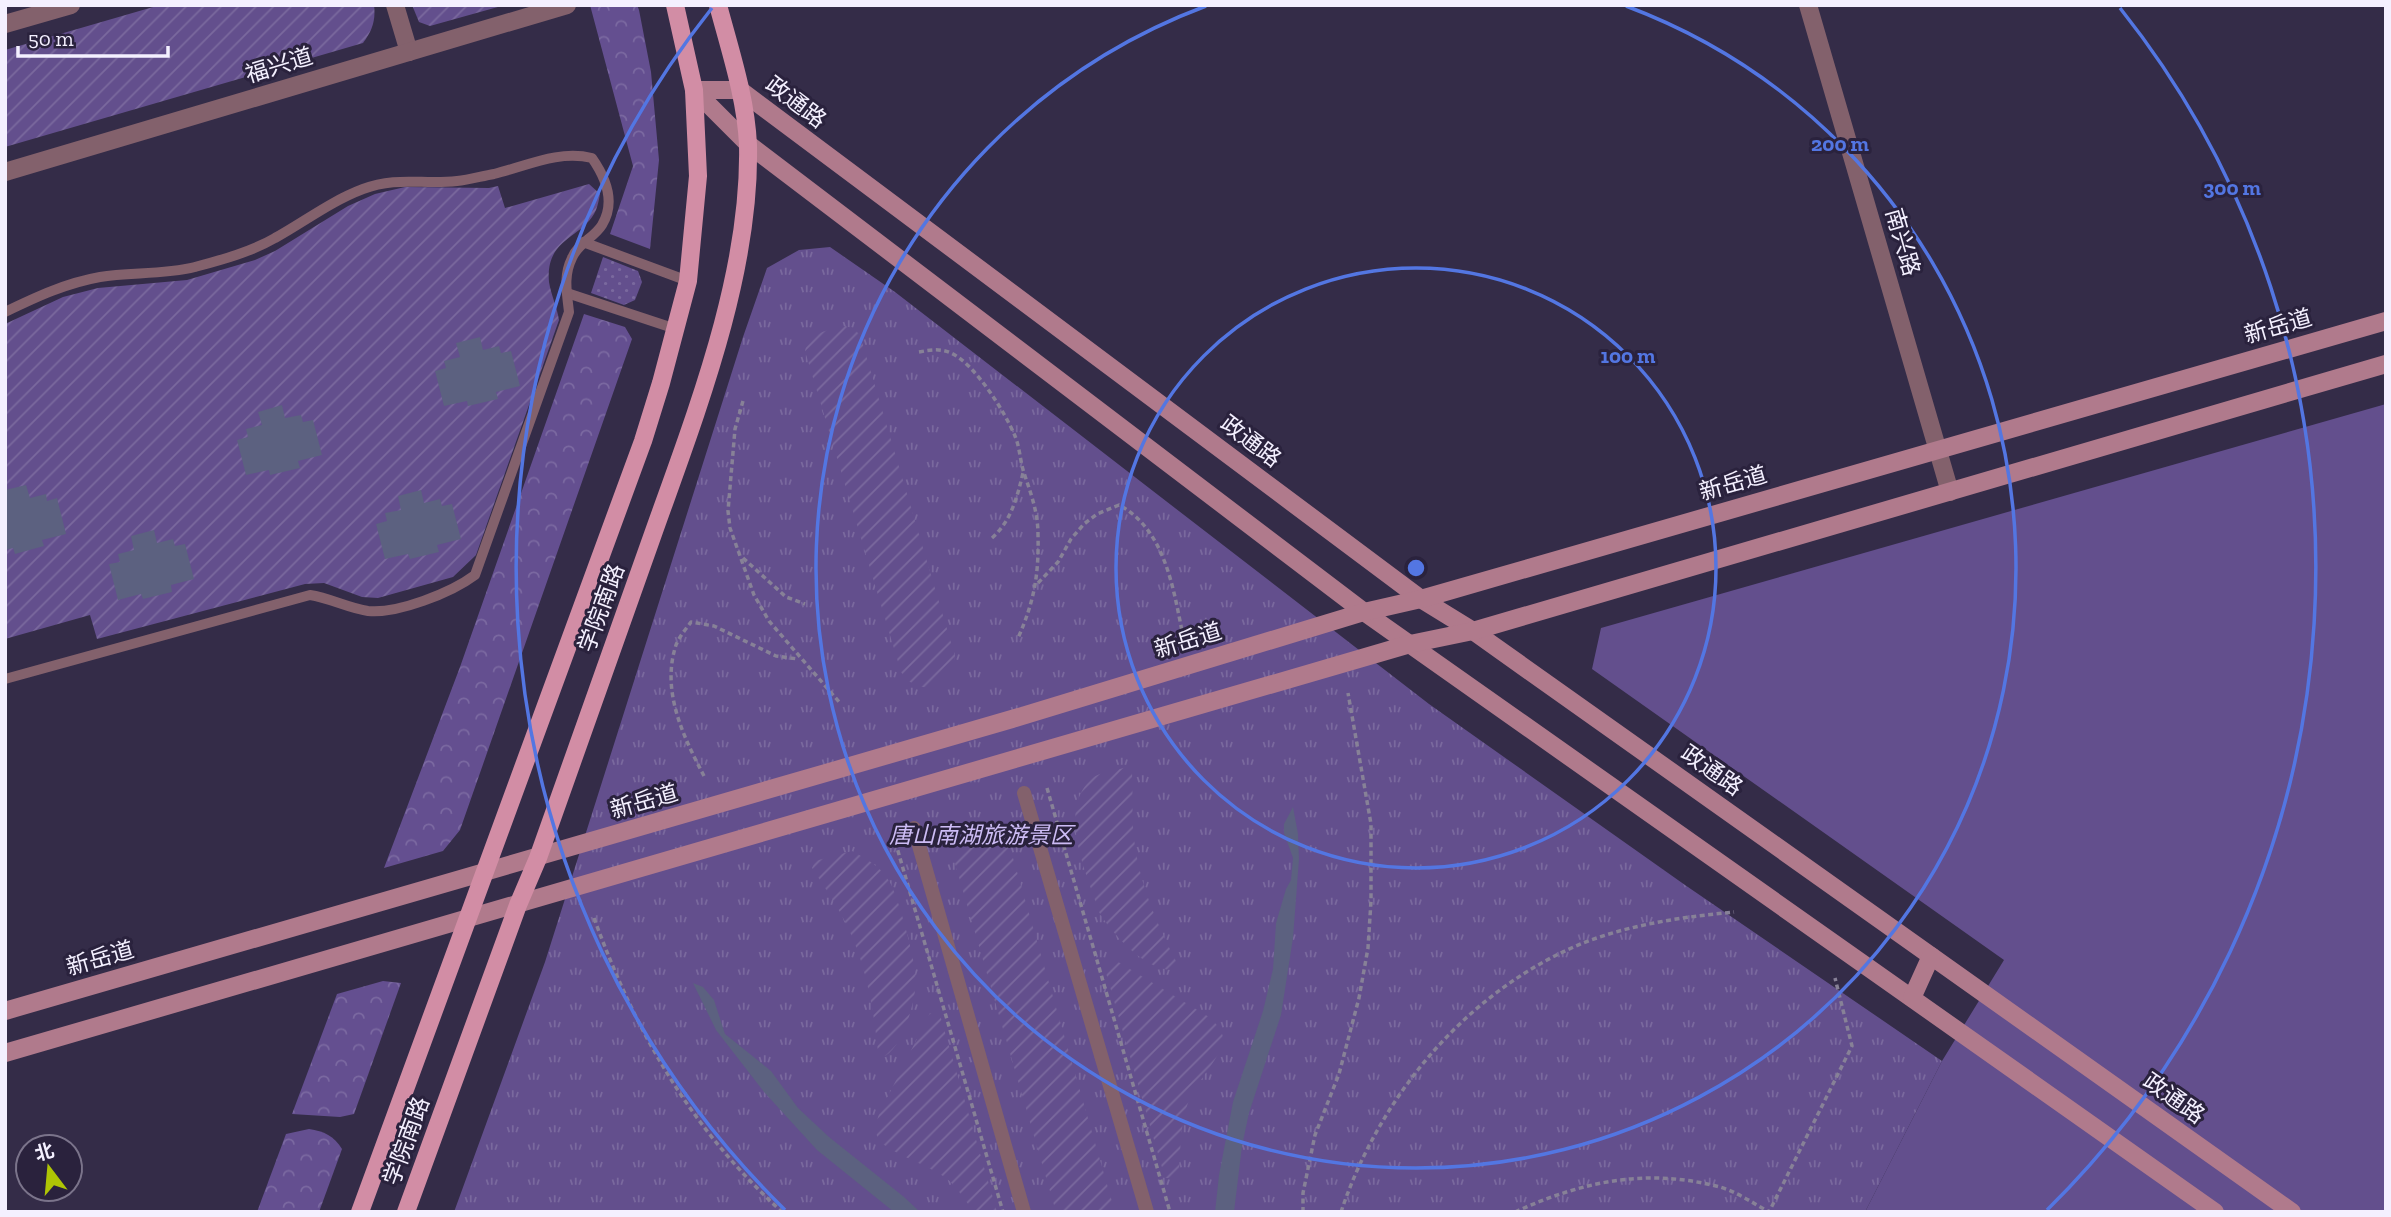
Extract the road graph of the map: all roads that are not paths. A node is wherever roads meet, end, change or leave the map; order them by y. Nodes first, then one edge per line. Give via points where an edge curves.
1 (71, 5) edge
2 (395, 5) edge
3 (567, 5) edge
4 (675, 5) edge
5 (718, 5) edge
6 (1808, 5) edge
7 (5, 24) edge
8 (409, 52) junction
9 (694, 90) junction
10 (740, 90) junction
11 (748, 144) junction
12 (5, 172) edge
13 (583, 242) junction
14 (688, 281) junction
15 (567, 293) junction
16 (5, 312) edge
17 (2386, 321) edge
18 (676, 329) junction
19 (2386, 364) edge
20 (1938, 450) junction
21 (1950, 492) junction
22 (1421, 599) junction
23 (1364, 612) junction
24 (1474, 631) junction
25 (1410, 644) junction
26 (5, 679) edge
27 (1024, 793) dead end
28 (914, 828) dead end
29 (538, 858) junction
30 (483, 873) junction
31 (518, 905) junction
32 (467, 920) junction
33 (1931, 956) junction
34 (1912, 998) junction
35 (5, 1011) edge
36 (5, 1053) edge
37 (360, 1212) edge
38 (406, 1212) edge
39 (1024, 1212) edge
40 (1147, 1212) edge
41 (2215, 1212) edge
42 (2292, 1212) edge

1 - 7 street
2 - 8 street
3 - 8 street, 福兴道
4 - 9 main road, 学院南路
5 - 10 main road, 学院南路
6 - 20 street, 南兴路
8 - 12 street, 福兴道
9 - 10 main road, 政通路
9 - 11 main road
9 - 14 main road, 学院南路 via 698,176
10 - 11 main road, 学院南路
10 - 22 main road, 政通路
11 - 23 main road
11 - 29 main road, 学院南路 via 743,230 727,309 676,470
13 - 14 lane
13 - 15 lane via 572,256 565,278
13 - 16 lane via 601,225 609,200 607,185 592,158 575,154 457,181 393,181 374,186 342,198 272,240 240,253 192,267 66,285
14 - 18 main road, 学院南路
15 - 18 lane
15 - 26 lane via 569,312 480,562 475,575 458,587 388,610 367,611 310,595
17 - 20 main road, 新岳道
18 - 30 main road, 学院南路 via 643,441
19 - 21 main road
20 - 21 street, 南兴路
20 - 22 main road, 新岳道
21 - 24 main road
22 - 23 main road, 新岳道
22 - 24 main road, 政通路
23 - 25 main road
23 - 29 main road, 新岳道
24 - 25 main road
24 - 33 main road, 政通路
25 - 31 main road
25 - 34 main road
27 - 40 street
28 - 39 street
29 - 30 main road, 新岳道
29 - 31 main road, 学院南路
30 - 32 main road, 学院南路
30 - 35 main road, 新岳道
31 - 32 main road
31 - 38 main road, 学院南路
32 - 36 main road
32 - 37 main road, 学院南路
33 - 34 main road
33 - 42 main road, 政通路
34 - 41 main road

